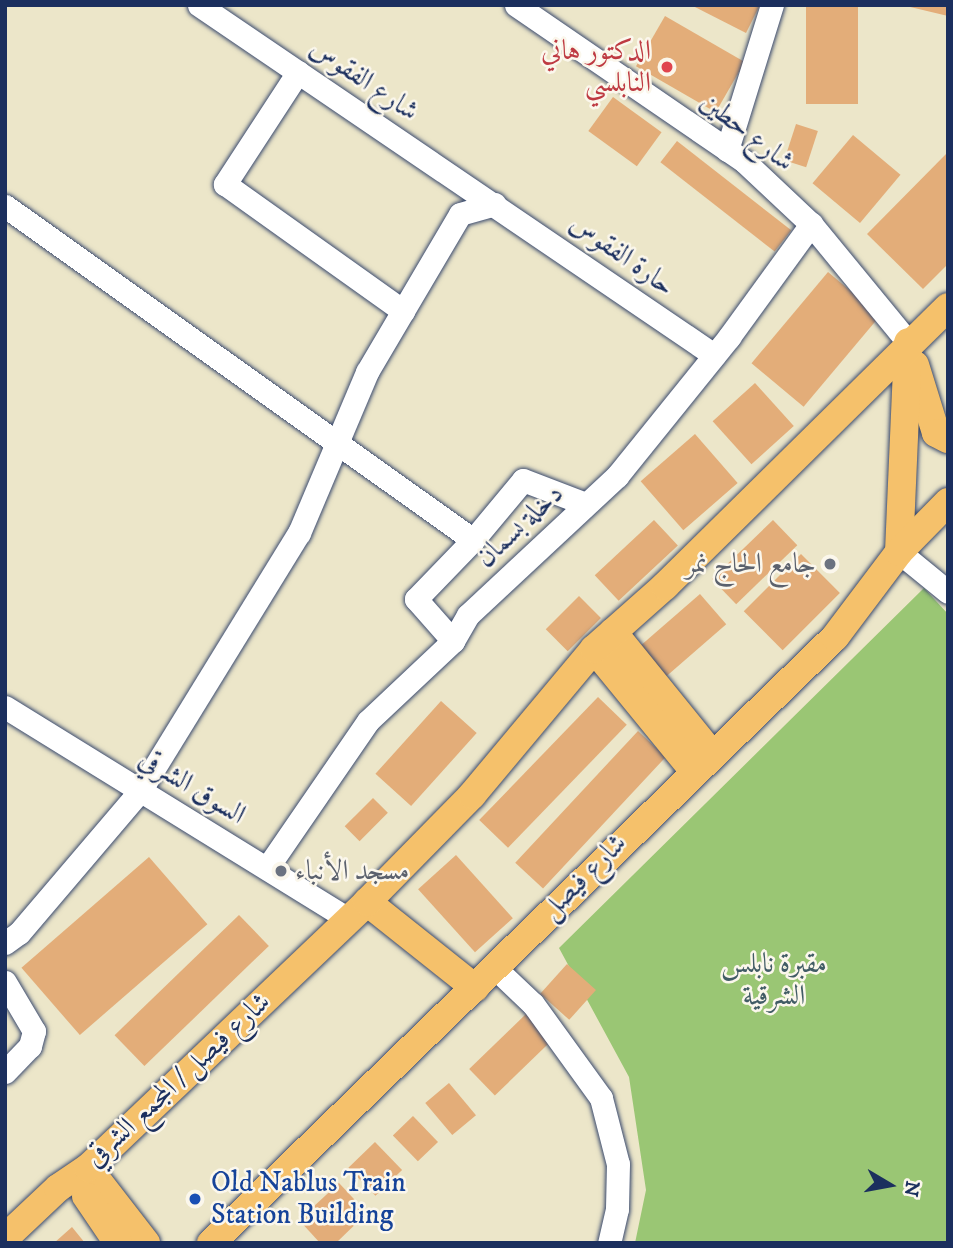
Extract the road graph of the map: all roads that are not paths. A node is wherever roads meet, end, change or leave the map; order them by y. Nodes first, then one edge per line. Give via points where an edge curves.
1 (200, 5) edge
2 (516, 5) edge
3 (772, 5) edge
4 (298, 72) junction
5 (727, 150) junction
6 (495, 204) junction
7 (5, 206) edge
8 (811, 224) junction
9 (948, 307) edge
10 (403, 311) junction
11 (908, 342) junction
12 (715, 355) junction
13 (948, 439) edge
14 (335, 442) junction
15 (948, 502) edge
16 (586, 504) junction
17 (473, 540) junction
18 (900, 552) junction
19 (948, 592) edge
20 (603, 640) junction
21 (453, 641) junction
22 (5, 707) edge
23 (702, 762) junction
24 (140, 791) junction
25 (267, 868) junction
26 (357, 910) junction
27 (5, 943) edge
28 (495, 968) junction
29 (5, 982) edge
30 (475, 988) junction
31 (5, 1072) edge
32 (80, 1173) junction
33 (5, 1238) edge
34 (118, 1243) edge
35 (146, 1243) edge
36 (211, 1243) edge
37 (609, 1243) edge

1 - 4 street, شارع الفقوس
2 - 5 street, شارع حطين
3 - 5 street
4 - 6 street, شارع الفقوس
4 - 10 street via 225,184
5 - 8 street, شارع حطين
6 - 10 street via 460,214
6 - 12 street, حارة الفقوس
7 - 14 street
8 - 11 street, شارع حطين
8 - 12 street, دخلة بسمان
9 - 11 main road, شارع فيصل / المجمع الشرقي
10 - 14 street via 367,372
11 - 13 main road via 936,433
11 - 18 main road
11 - 20 main road, شارع فيصل / المجمع الشرقي
12 - 16 street, دخلة بسمان via 617,476
14 - 17 street
14 - 24 street via 299,533
15 - 18 main road, شارع فيصل
16 - 17 street via 523,480
16 - 21 street, دخلة بسمان via 468,615
17 - 21 street via 416,599
18 - 19 street
18 - 23 main road, شارع فيصل via 835,637
20 - 23 main road
20 - 26 main road, شارع فيصل / المجمع الشرقي via 472,795
21 - 25 street, دخلة بسمان via 368,721
22 - 24 street, السوق الشرقي
23 - 28 main road, شارع فيصل
24 - 25 street, السوق الشرقي
24 - 27 street via 19,933
25 - 26 street, السوق الشرقي
26 - 30 main road
26 - 32 main road, شارع فيصل / المجمع الشرقي
28 - 30 main road, شارع فيصل
28 - 37 street via 533,1004 590,1077 609,1119 619,1187
29 - 31 street via 30,1016 34,1031 30,1046
30 - 36 main road, شارع فيصل
32 - 33 main road, شارع فيصل / المجمع الشرقي
32 - 34 main road
32 - 35 main road

